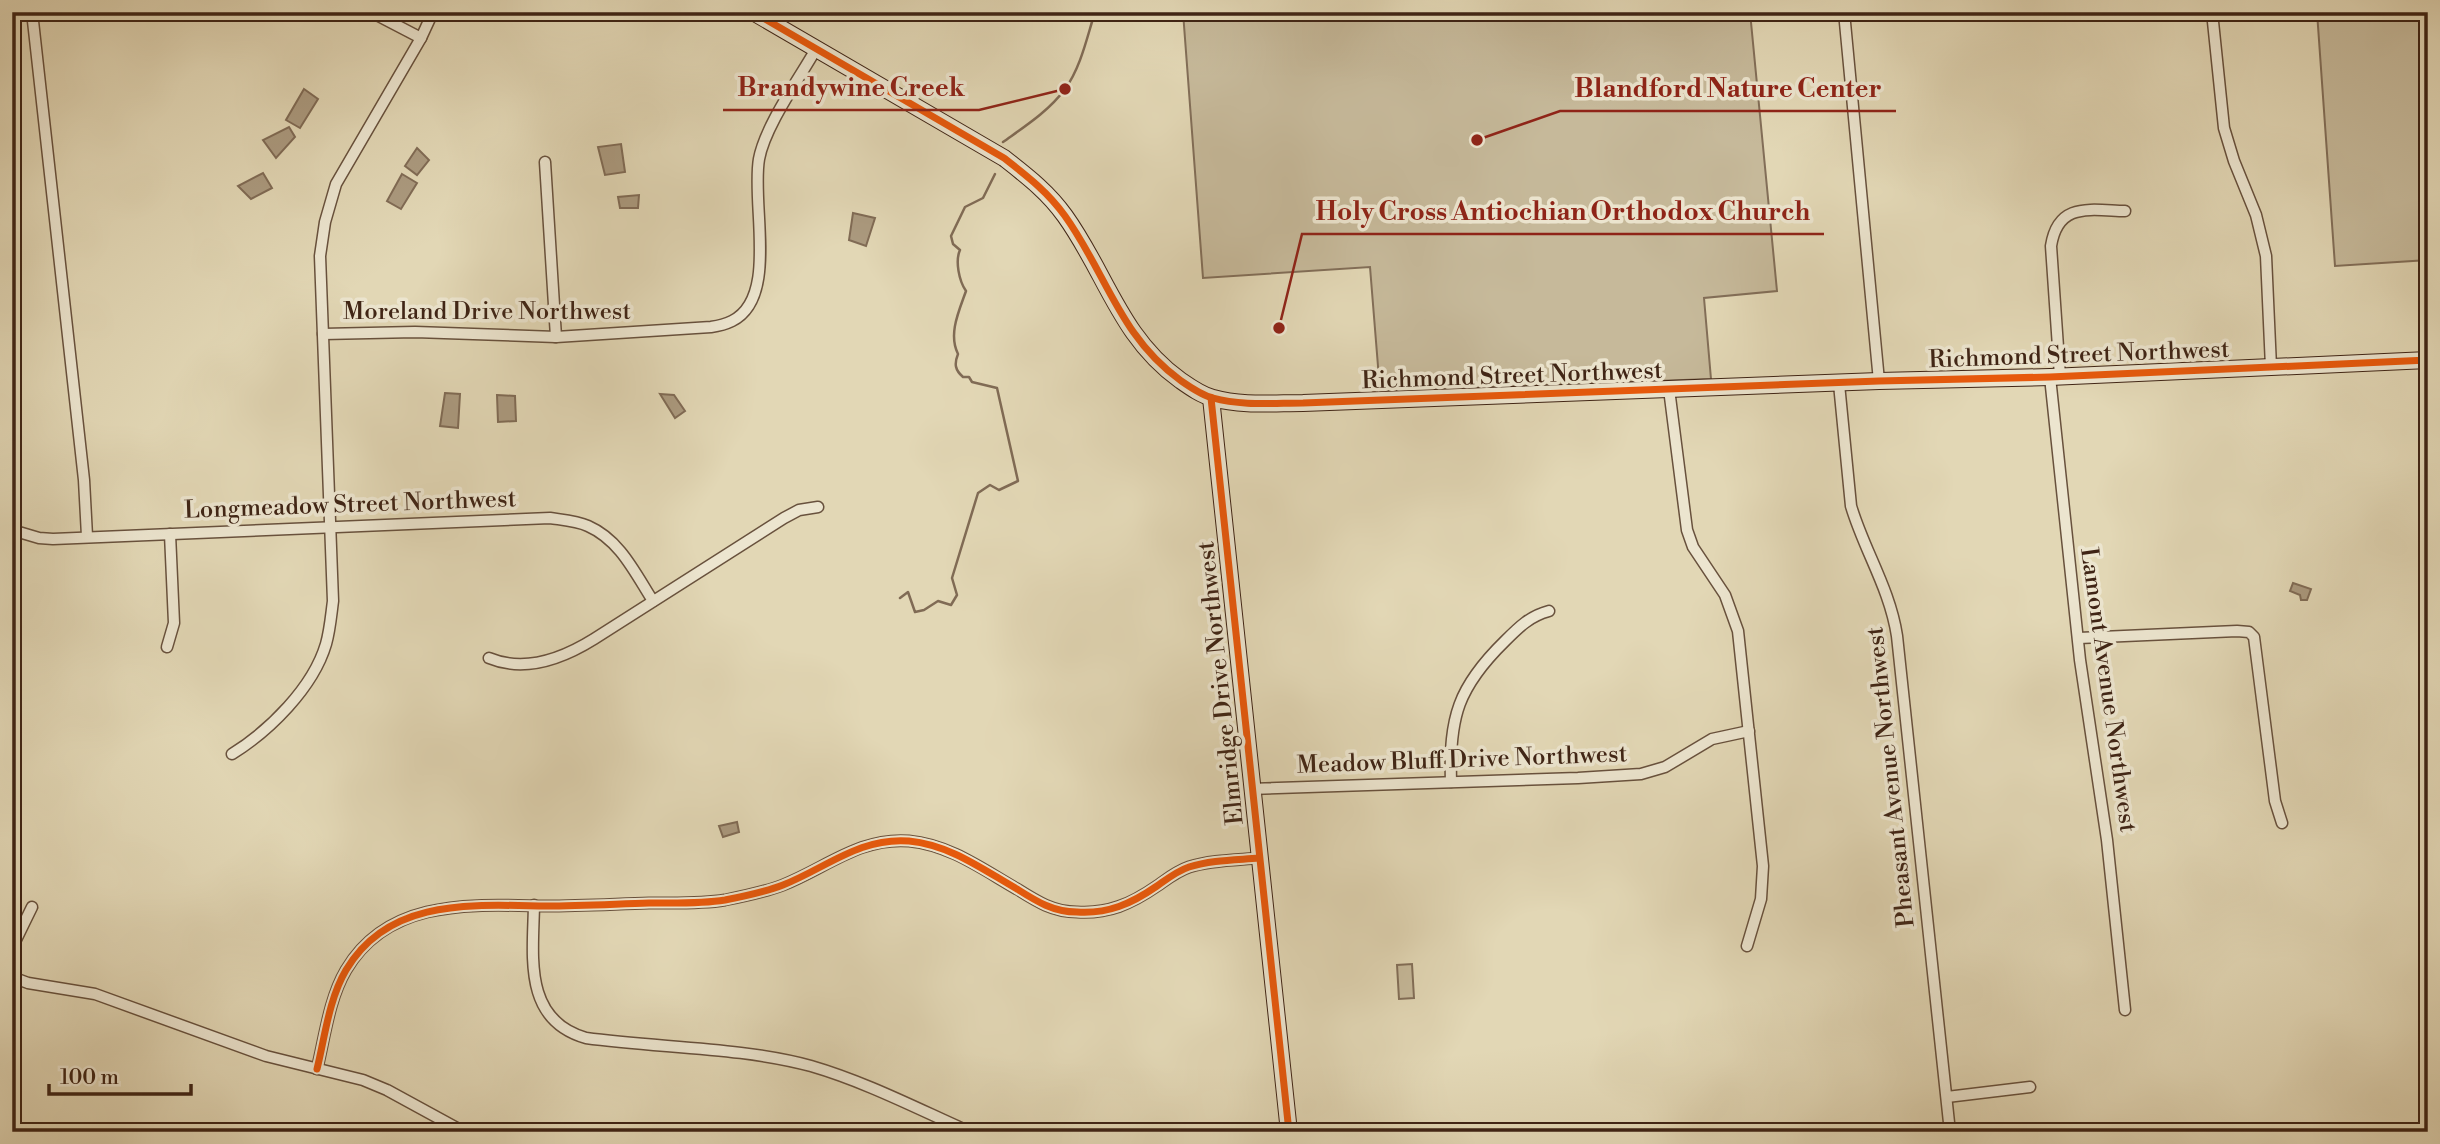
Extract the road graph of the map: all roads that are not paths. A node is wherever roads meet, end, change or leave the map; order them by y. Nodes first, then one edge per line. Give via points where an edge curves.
1 (32, 12) edge
2 (371, 12) edge
3 (433, 12) edge
4 (752, 12) edge
5 (1844, 12) edge
6 (2212, 12) edge
7 (421, 38) junction
8 (816, 49) junction
9 (545, 162) dead end
10 (2124, 211) dead end
11 (323, 334) junction
12 (556, 337) junction
13 (2428, 360) edge
14 (2271, 367) junction
15 (2055, 377) junction
16 (1879, 381) junction
17 (1839, 384) junction
18 (1669, 389) junction
19 (1211, 398) junction
20 (818, 507) dead end
21 (330, 526) junction
22 (12, 530) edge
23 (170, 534) junction
24 (87, 536) junction
25 (653, 601) junction
26 (1549, 611) dead end
27 (2079, 638) junction
28 (167, 647) dead end
29 (489, 658) dead end
30 (1749, 731) junction
31 (232, 754) dead end
32 (1451, 782) junction
33 (1251, 789) junction
34 (2282, 823) dead end
35 (1259, 858) junction
36 (534, 905) junction
37 (32, 907) dead end
38 (1747, 946) dead end
39 (12, 948) edge
40 (12, 977) edge
41 (2125, 1010) dead end
42 (317, 1069) junction
43 (2030, 1087) dead end
44 (1947, 1097) junction
45 (464, 1132) edge
46 (970, 1132) edge
47 (1289, 1132) edge
48 (1951, 1132) edge

1 - 24 street
2 - 7 street
3 - 7 street
4 - 8 street, Richmond Street Northwest
5 - 16 street
6 - 14 street via 2224,128 2266,256
7 - 11 street via 336,184 320,256
8 - 12 street, Moreland Drive Northwest via 759,158 760,272 755,297 746,310 732,321 711,327
8 - 19 street, Richmond Street Northwest via 1036,182 1073,227 1138,341 1167,370
9 - 12 street
10 - 15 street, Lamont Avenue Northwest via 2072,212 2060,219 2053,231
11 - 12 street, Moreland Drive Northwest
11 - 21 street
13 - 14 street, Richmond Street Northwest
14 - 15 street, Richmond Street Northwest
15 - 16 street, Richmond Street Northwest
15 - 27 street, Lamont Avenue Northwest
16 - 17 street, Richmond Street Northwest
17 - 18 street, Richmond Street Northwest
17 - 44 street, Pheasant Avenue Northwest via 1851,506 1893,610 1897,636
18 - 19 street, Richmond Street Northwest via 1303,403
18 - 30 street via 1684,518 1693,547 1726,596 1736,622
19 - 33 street, Elmridge Drive Northwest
20 - 25 street via 784,518
21 - 23 street, Longmeadow Street Northwest
21 - 25 street, Longmeadow Street Northwest via 550,517 584,524 623,553
21 - 31 street via 333,601 324,650 310,678 281,713 258,737
22 - 24 street, Longmeadow Street Northwest via 39,538
23 - 24 street, Longmeadow Street Northwest
23 - 28 street via 174,623
25 - 29 street via 554,659 511,665
26 - 32 street via 1521,625 1465,689 1450,745
27 - 34 street via 2249,632 2254,637 2275,801
27 - 41 street, Lamont Avenue Northwest
30 - 32 street, Meadow Bluff Drive Northwest via 1712,739 1665,767 1641,774
30 - 38 street via 1763,878
32 - 33 street, Meadow Bluff Drive Northwest
33 - 35 street, Elmridge Drive Northwest
35 - 36 street via 1189,867 1130,903 1102,912 1049,908 951,852 922,843 890,841 843,853 783,885 725,900
35 - 47 street, Elmridge Drive Northwest
36 - 42 street via 451,906 386,929 359,953 339,985
36 - 46 street via 537,992 565,1030 586,1038 809,1066
37 - 39 street
40 - 42 street via 95,993 266,1056
42 - 45 street via 377,1085
43 - 44 street
44 - 48 street, Pheasant Avenue Northwest

